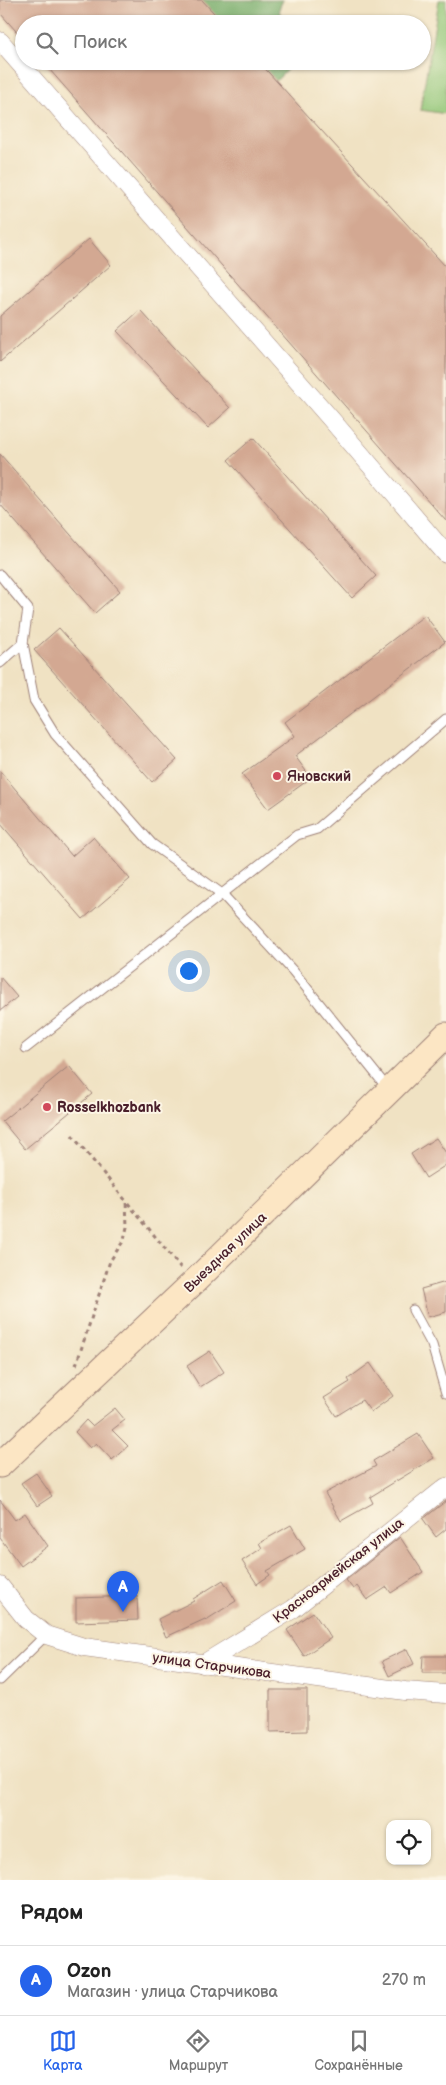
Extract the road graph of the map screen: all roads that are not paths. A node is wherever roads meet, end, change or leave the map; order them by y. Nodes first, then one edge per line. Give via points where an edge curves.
1 (0, 40) edge
2 (15, 57) edge
3 (26, 70) edge
4 (446, 554) edge
5 (0, 574) edge
6 (23, 644) junction
7 (0, 663) edge
8 (446, 719) edge
9 (222, 894) junction
10 (446, 1035) edge
11 (26, 1048) dead end
12 (389, 1091) junction
13 (413, 1310) dead end
14 (446, 1393) edge
15 (0, 1465) edge
16 (446, 1488) edge
17 (0, 1586) edge
18 (46, 1635) junction
19 (203, 1664) junction
20 (0, 1680) edge
21 (446, 1694) edge

1 - 2 street
3 - 4 street
5 - 6 lane via 28,609
6 - 7 lane
6 - 9 lane via 34,700 55,734 152,844
8 - 9 lane via 317,829 297,835
9 - 11 lane
9 - 12 lane via 293,971
10 - 12 street, Выездная улица
12 - 15 street, Выездная улица via 193,1283
13 - 14 lane via 432,1345
16 - 19 street, Красноармейская улица via 293,1609
17 - 18 street, улица Старчикова via 26,1619
18 - 19 street, улица Старчикова via 84,1647
18 - 20 lane
19 - 21 street, улица Старчикова via 405,1692

